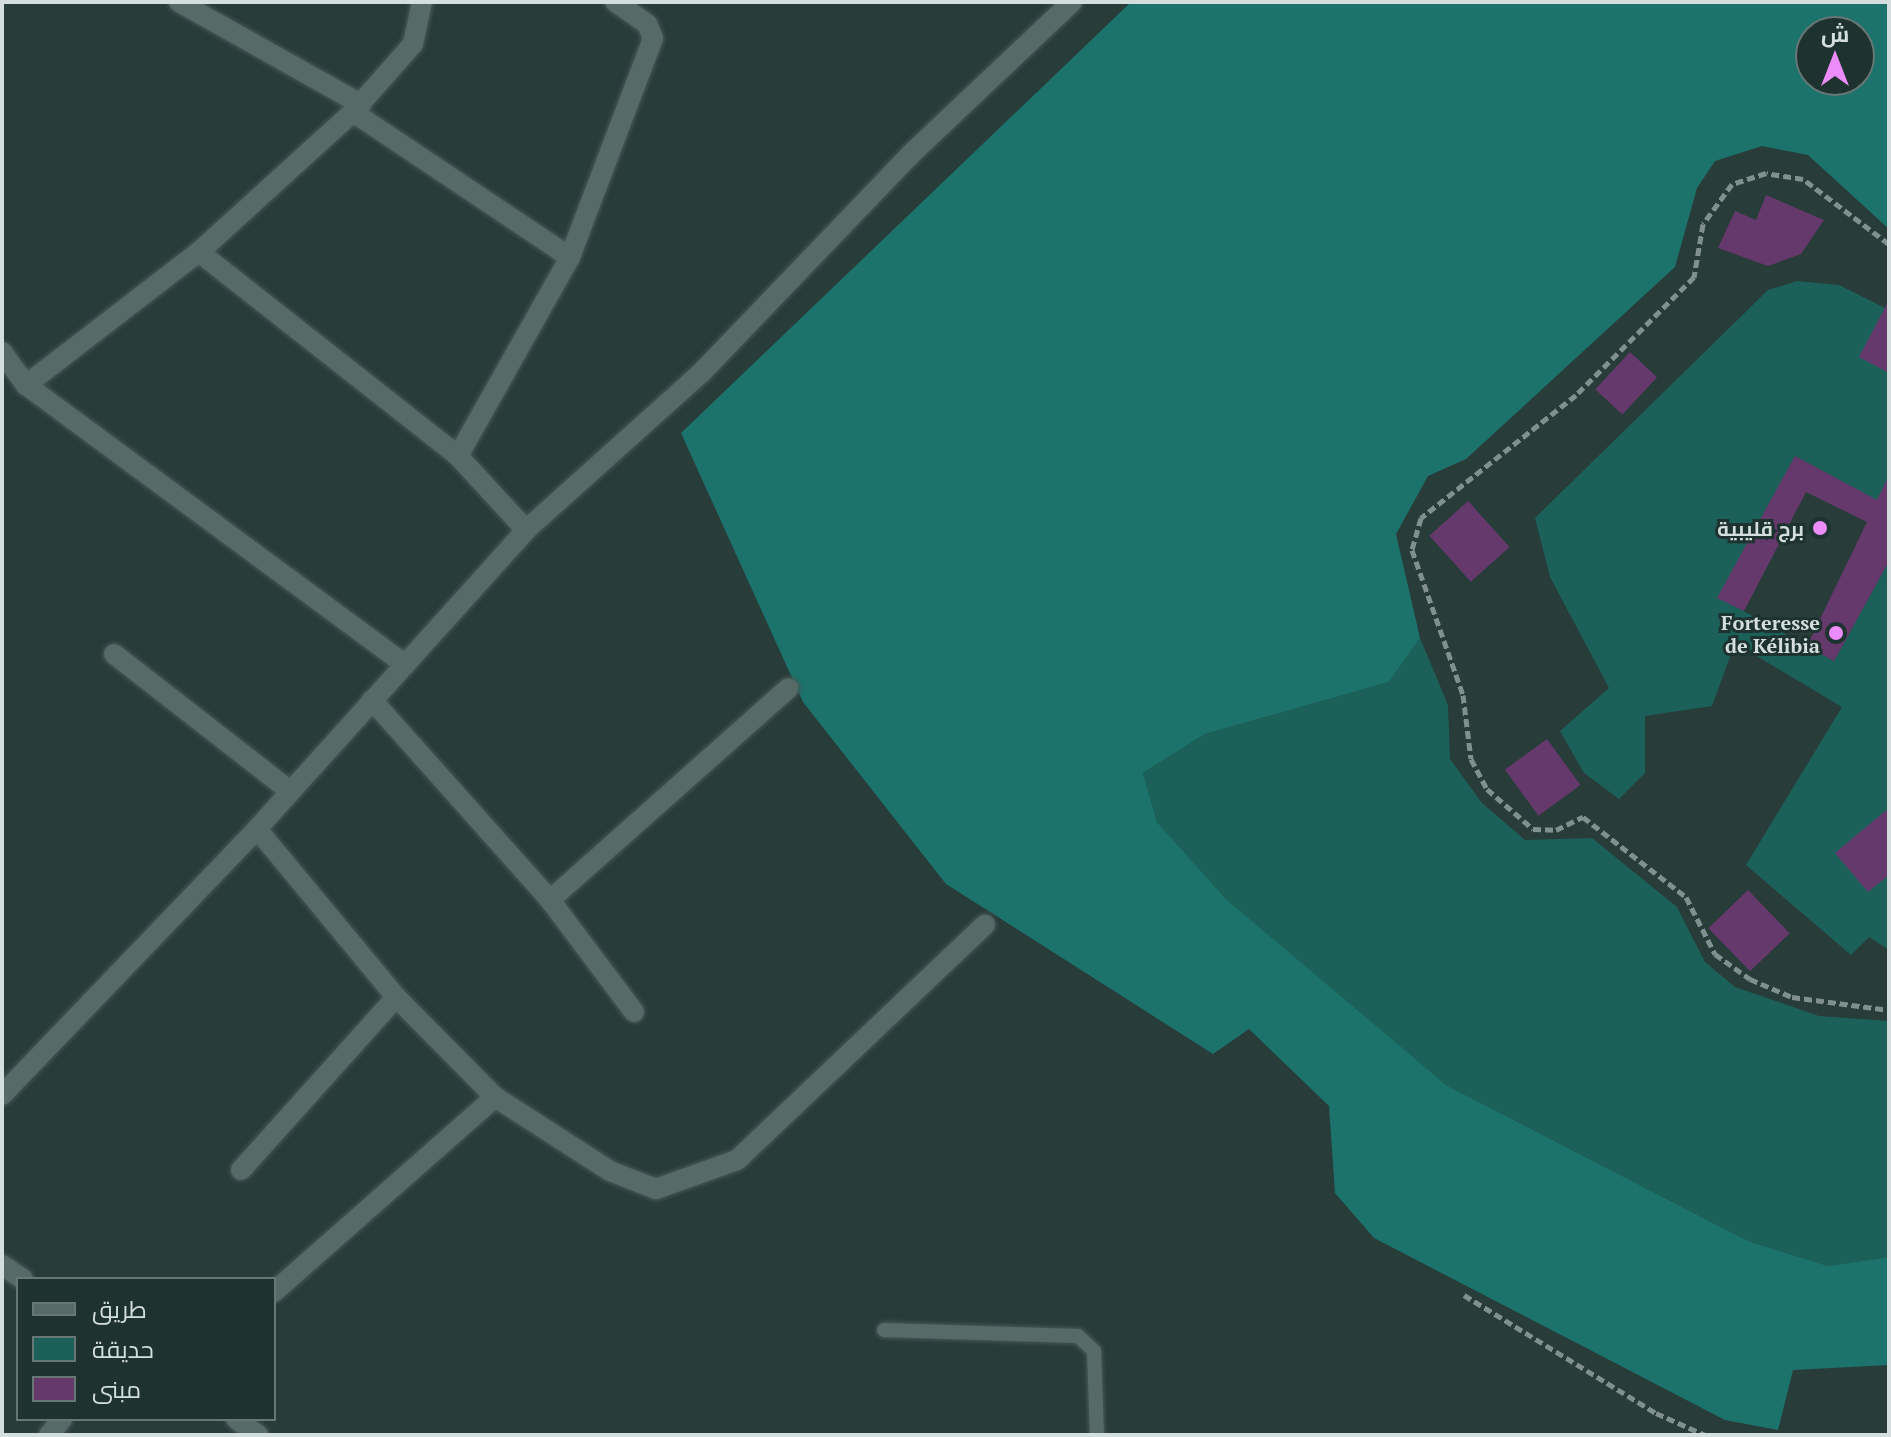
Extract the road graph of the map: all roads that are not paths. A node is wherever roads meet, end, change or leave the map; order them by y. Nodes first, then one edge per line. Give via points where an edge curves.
1 (179, 2) edge
2 (422, 2) edge
3 (615, 2) edge
4 (1072, 2) edge
5 (357, 108) junction
6 (199, 252) junction
7 (570, 257) junction
8 (2, 352) edge
9 (26, 385) junction
10 (458, 456) junction
11 (526, 530) junction
12 (114, 654) dead end
13 (405, 664) junction
14 (789, 688) dead end
15 (372, 700) junction
16 (290, 791) junction
17 (257, 829) junction
18 (550, 900) junction
19 (985, 925) dead end
20 (396, 997) junction
21 (634, 1012) dead end
22 (2, 1095) edge
23 (495, 1097) junction
24 (241, 1170) dead end
25 (2, 1265) edge
26 (20, 1277) edge
27 (276, 1290) edge
28 (884, 1330) dead end
29 (239, 1421) edge
30 (258, 1435) edge
31 (1097, 1435) edge

1 - 5 street
2 - 5 street via 413,44
3 - 7 street via 647,24 653,38
4 - 11 street via 910,155 701,373
5 - 6 street
5 - 7 street
6 - 9 street
6 - 10 street
7 - 10 street
8 - 9 street
9 - 13 street
10 - 11 street
11 - 13 street
12 - 16 street
13 - 15 street
14 - 18 street
15 - 16 street
15 - 18 street
16 - 17 street
17 - 20 street
17 - 22 street
18 - 21 street
19 - 23 street via 737,1160 686,1182 636,1185
20 - 23 street
20 - 24 street
23 - 27 street
25 - 26 street
28 - 31 lane via 1078,1336 1094,1351
29 - 30 street

